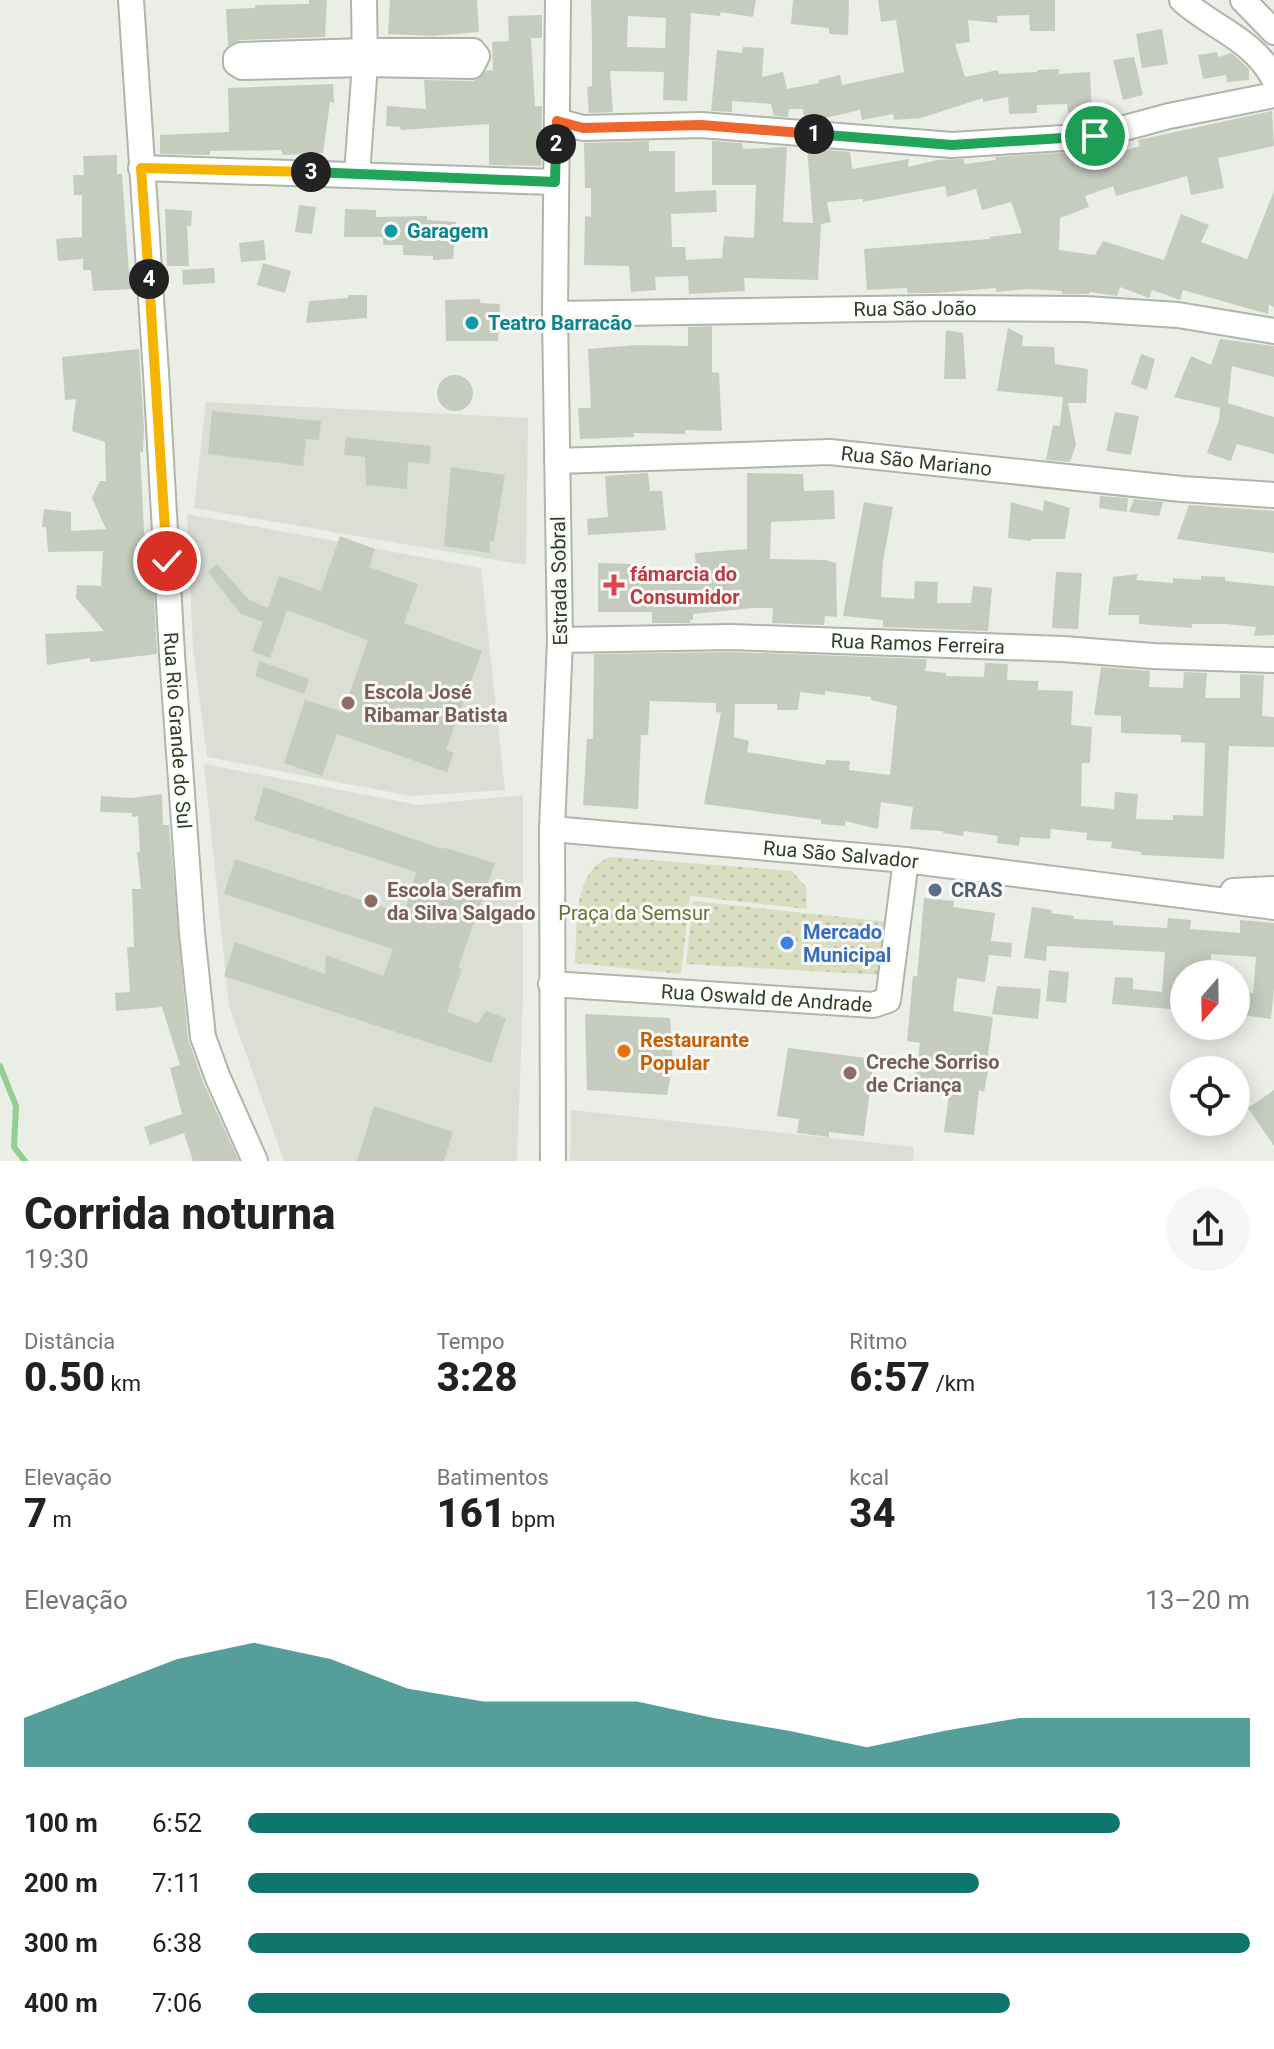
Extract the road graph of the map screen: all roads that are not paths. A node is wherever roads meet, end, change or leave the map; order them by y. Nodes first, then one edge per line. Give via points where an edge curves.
1 (131, 0) edge
2 (364, 0) edge
3 (558, 0) edge
4 (1182, 0) edge
5 (1243, 0) edge
6 (1274, 32) edge
7 (1274, 79) edge
8 (1274, 95) edge
9 (557, 121) junction
10 (141, 168) junction
11 (357, 174) junction
12 (555, 182) junction
13 (555, 314) junction
14 (1274, 331) edge
15 (557, 461) junction
16 (1274, 495) edge
17 (560, 640) junction
18 (1274, 660) edge
19 (552, 829) junction
20 (906, 860) junction
21 (1274, 889) edge
22 (1174, 893) junction
23 (1274, 907) edge
24 (551, 984) junction
25 (255, 1161) edge
26 (553, 1161) edge

1 - 10 street, Rua Rio Grande do Sul
2 - 11 street
3 - 9 street, Estrada Sobral
4 - 7 street via 1267,64
5 - 6 street
8 - 9 street via 1095,136 952,145 701,125 583,128
9 - 12 street, Estrada Sobral
10 - 11 street
10 - 25 street, Rua Rio Grande do Sul via 203,1037
11 - 12 street
12 - 13 street, Estrada Sobral
13 - 14 street, Rua São João via 1085,309 1178,315
13 - 15 street, Estrada Sobral
15 - 16 street, Rua São Mariano via 830,452
15 - 17 street, Estrada Sobral
17 - 18 street, Rua Ramos Ferreira via 731,637
17 - 19 street, Estrada Sobral
19 - 20 street, Rua São Salvador
19 - 24 street, Estrada Sobral
20 - 22 street, Rua São Salvador
20 - 24 street, Rua Oswald de Andrade via 888,1000 873,1005
21 - 22 street
22 - 23 street
24 - 26 street, Estrada Sobral

